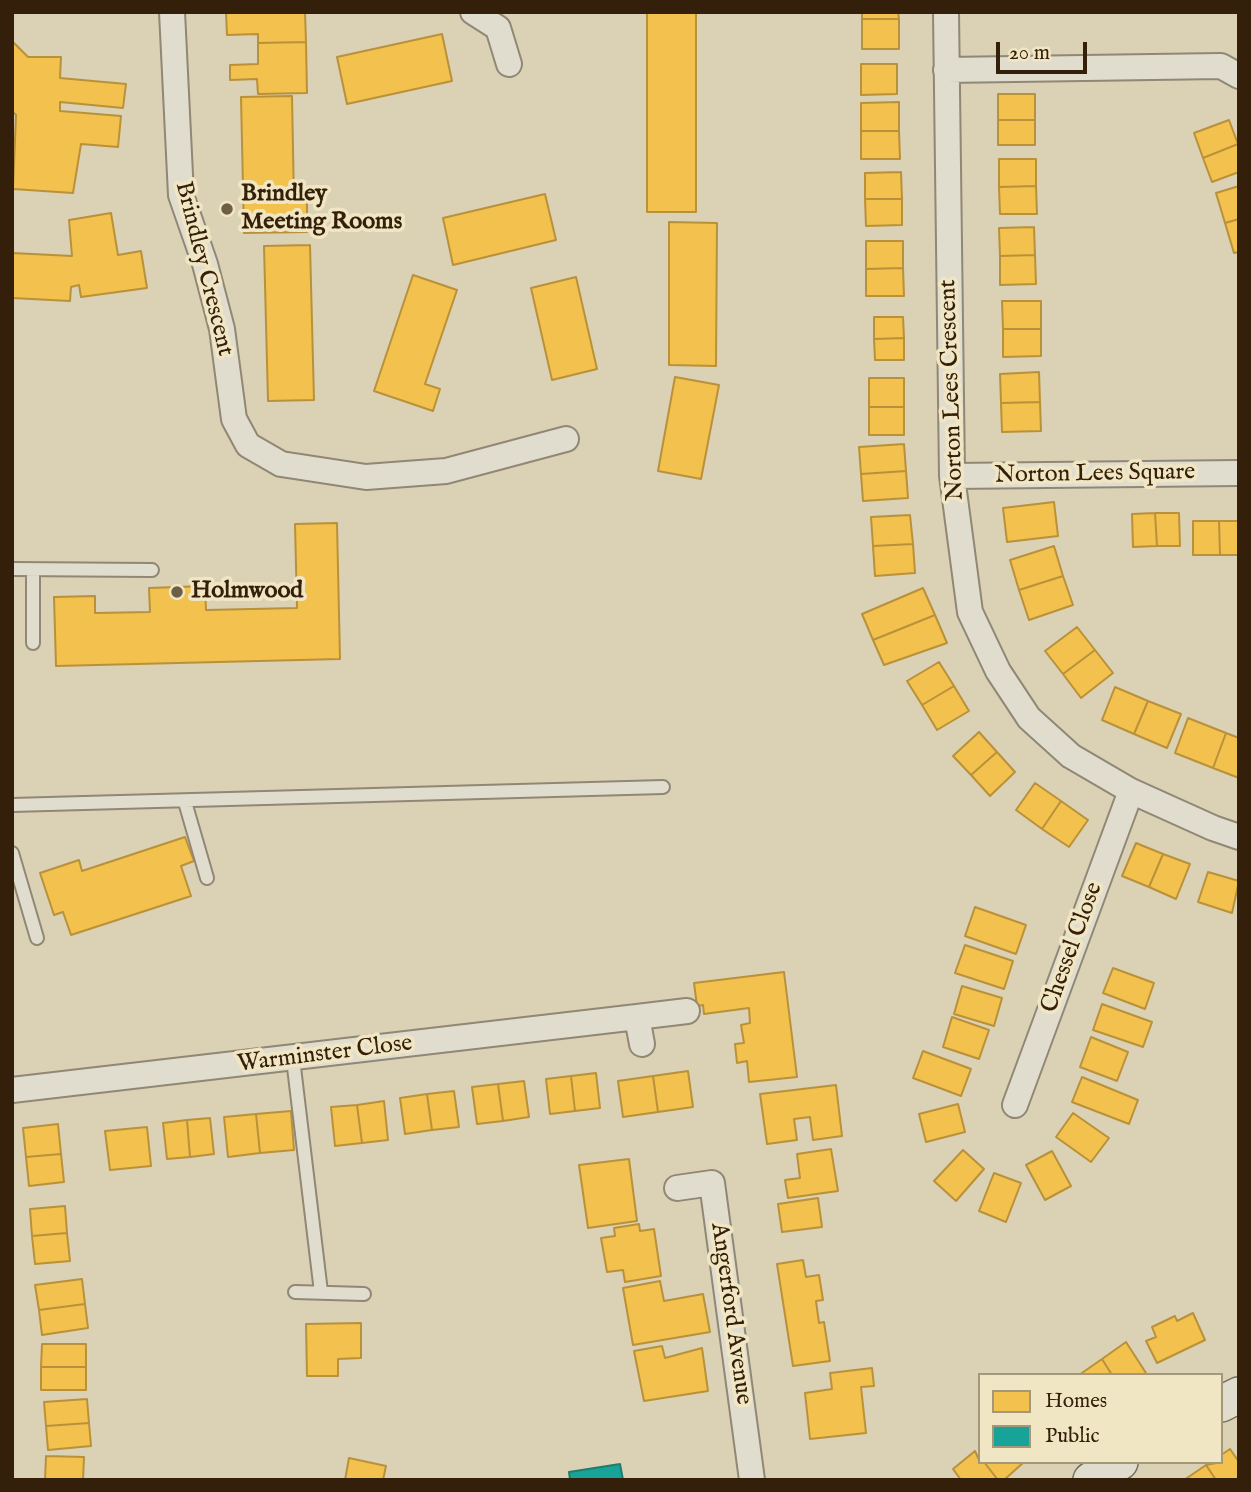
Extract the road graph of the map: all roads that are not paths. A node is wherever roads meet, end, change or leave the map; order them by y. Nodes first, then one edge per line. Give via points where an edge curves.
1 (172, 12) edge
2 (473, 12) edge
3 (946, 12) edge
4 (509, 64) dead end
5 (946, 70) junction
6 (1239, 76) edge
7 (566, 439) dead end
8 (1239, 473) edge
9 (952, 476) junction
10 (12, 569) edge
11 (33, 570) junction
12 (152, 570) dead end
13 (33, 642) dead end
14 (663, 787) dead end
15 (1130, 791) junction
16 (185, 802) junction
17 (12, 804) edge
18 (1239, 837) edge
19 (12, 853) edge
20 (207, 878) dead end
21 (37, 938) dead end
22 (687, 1011) dead end
23 (637, 1017) junction
24 (642, 1044) dead end
25 (293, 1059) junction
26 (12, 1090) edge
27 (1015, 1105) dead end
28 (677, 1188) dead end
29 (295, 1292) dead end
30 (321, 1292) junction
31 (363, 1294) dead end
32 (1239, 1395) edge
33 (1223, 1403) edge
34 (1117, 1464) edge
35 (752, 1480) edge
36 (1091, 1480) edge

1 - 7 street, Brindley Crescent via 181,195 222,329 234,419 248,445 281,464 366,477 446,471
2 - 4 street via 498,29
3 - 5 street, Norton Lees Crescent
5 - 6 street via 1221,66
5 - 9 street, Norton Lees Crescent
8 - 9 street, Norton Lees Square
9 - 15 street, Norton Lees Crescent via 970,612 998,671 1029,718 1070,756
10 - 11 lane
11 - 12 lane
11 - 13 lane
14 - 16 lane
15 - 18 street, Norton Lees Crescent
15 - 27 street, Chessel Close
16 - 17 lane
16 - 20 lane
19 - 21 lane
22 - 23 street, Warminster Close
23 - 24 street
23 - 25 street, Warminster Close
25 - 26 street, Warminster Close
25 - 30 lane
28 - 35 street, Angerford Avenue via 712,1184
29 - 30 lane
30 - 31 lane
32 - 33 street
34 - 36 street

